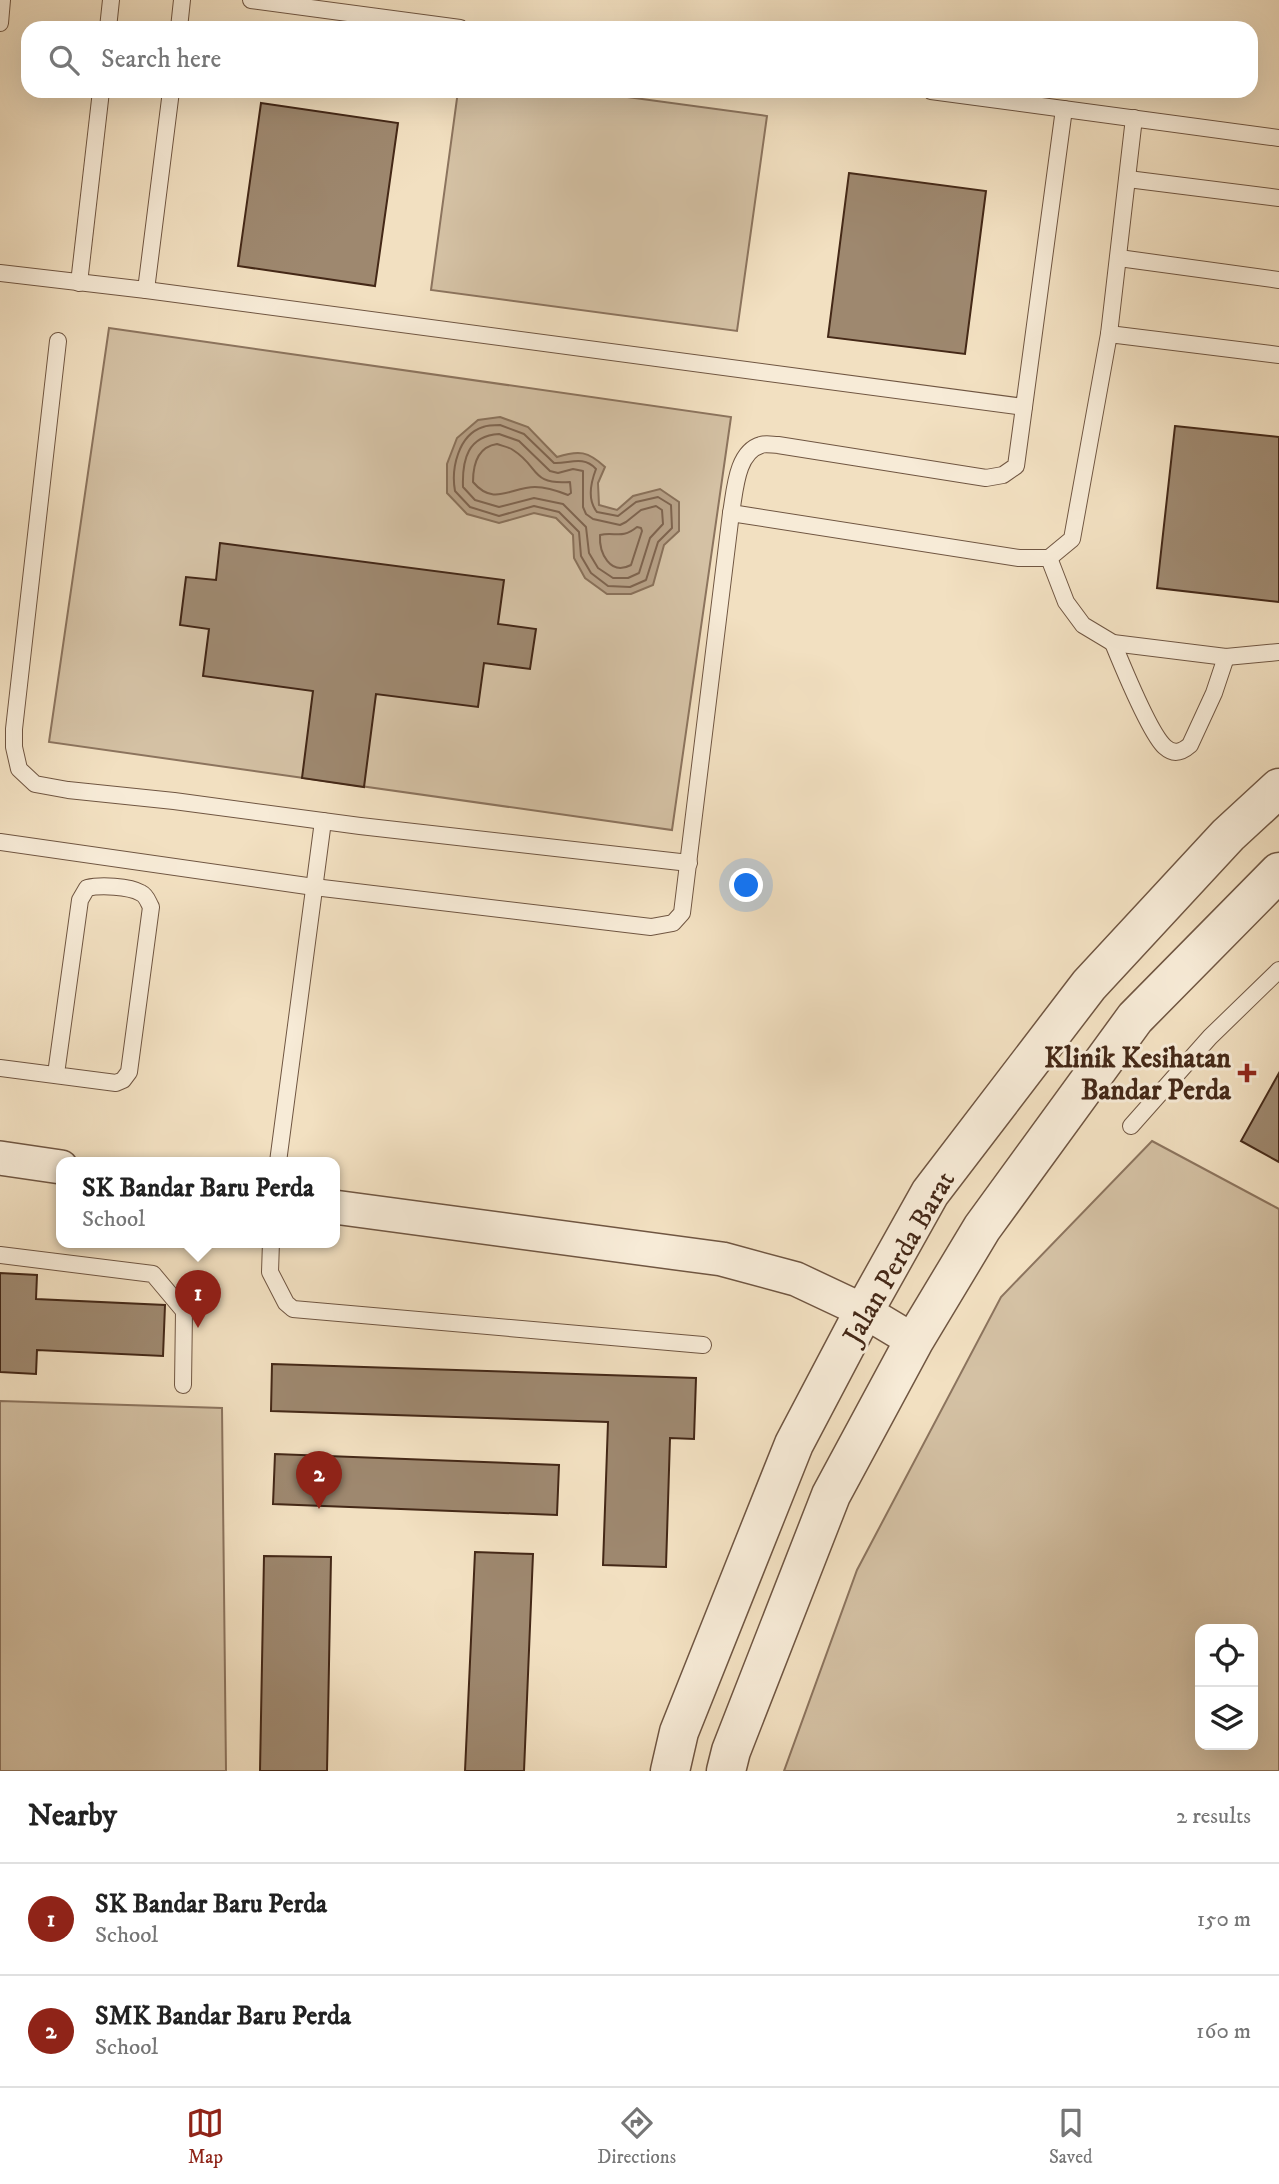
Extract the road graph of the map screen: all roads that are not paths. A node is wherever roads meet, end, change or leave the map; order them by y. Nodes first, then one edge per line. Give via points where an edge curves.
1 (2, 0) edge
2 (111, 0) edge
3 (182, 0) edge
4 (251, 0) edge
5 (109, 21) edge
6 (179, 21) edge
7 (408, 21) edge
8 (0, 23) edge
9 (100, 98) edge
10 (170, 98) edge
11 (983, 98) edge
12 (1064, 109) junction
13 (1134, 118) junction
14 (1279, 138) edge
15 (1128, 179) junction
16 (1279, 198) edge
17 (1119, 258) junction
18 (0, 273) edge
19 (1279, 280) edge
20 (79, 283) junction
21 (146, 290) junction
22 (1109, 334) junction
23 (58, 341) dead end
24 (1279, 355) edge
25 (1024, 407) junction
26 (731, 513) junction
27 (1049, 558) junction
28 (1113, 643) junction
29 (1279, 652) edge
30 (1226, 657) junction
31 (1279, 788) edge
32 (323, 821) junction
33 (0, 842) edge
34 (689, 863) junction
35 (1279, 872) edge
36 (314, 887) junction
37 (1279, 970) edge
38 (0, 1068) edge
39 (56, 1074) junction
40 (1132, 1126) dead end
41 (279, 1157) edge
42 (0, 1158) edge
43 (56, 1166) edge
44 (340, 1208) edge
45 (271, 1248) edge
46 (0, 1255) edge
47 (864, 1311) junction
48 (914, 1341) junction
49 (703, 1345) dead end
50 (183, 1385) dead end
51 (670, 1771) edge
52 (726, 1771) edge

1 - 8 lane
2 - 5 lane
3 - 6 lane
4 - 7 lane
9 - 20 lane
10 - 21 lane
11 - 12 lane
12 - 13 lane
12 - 25 lane
13 - 14 lane
13 - 15 lane
15 - 16 lane
15 - 17 lane
17 - 19 lane
17 - 22 lane
18 - 20 lane
20 - 21 lane
21 - 25 lane
22 - 24 lane
22 - 27 lane via 1072,539
23 - 32 lane via 14,729 19,769 35,784 68,790
25 - 26 lane via 1016,466 1003,475 986,478 761,445 747,454 739,471
26 - 27 lane via 1019,558
26 - 34 lane
27 - 28 lane via 1066,602 1083,625
28 - 30 lane
28 - 30 lane via 1151,725 1166,748 1175,752 1189,745
29 - 30 lane
31 - 47 street, Jalan Perda Barat via 1228,835 1089,985 930,1193
32 - 34 lane
32 - 36 lane
33 - 36 lane
34 - 36 lane via 682,913 673,923 651,927
35 - 48 street, Jalan Perda Barat via 1135,1018 982,1228
36 - 41 lane
37 - 40 lane via 1210,1037
38 - 39 lane
39 - 39 lane via 116,1083 129,1072 151,907 138,891 99,886 87,888 80,900
42 - 43 street
44 - 47 street via 722,1259 796,1279
45 - 49 lane via 270,1272 293,1309
46 - 50 lane via 153,1274 184,1311
47 - 48 street
47 - 51 street, Jalan Perda Barat via 794,1444 679,1732
48 - 52 street, Jalan Perda Barat via 831,1495

